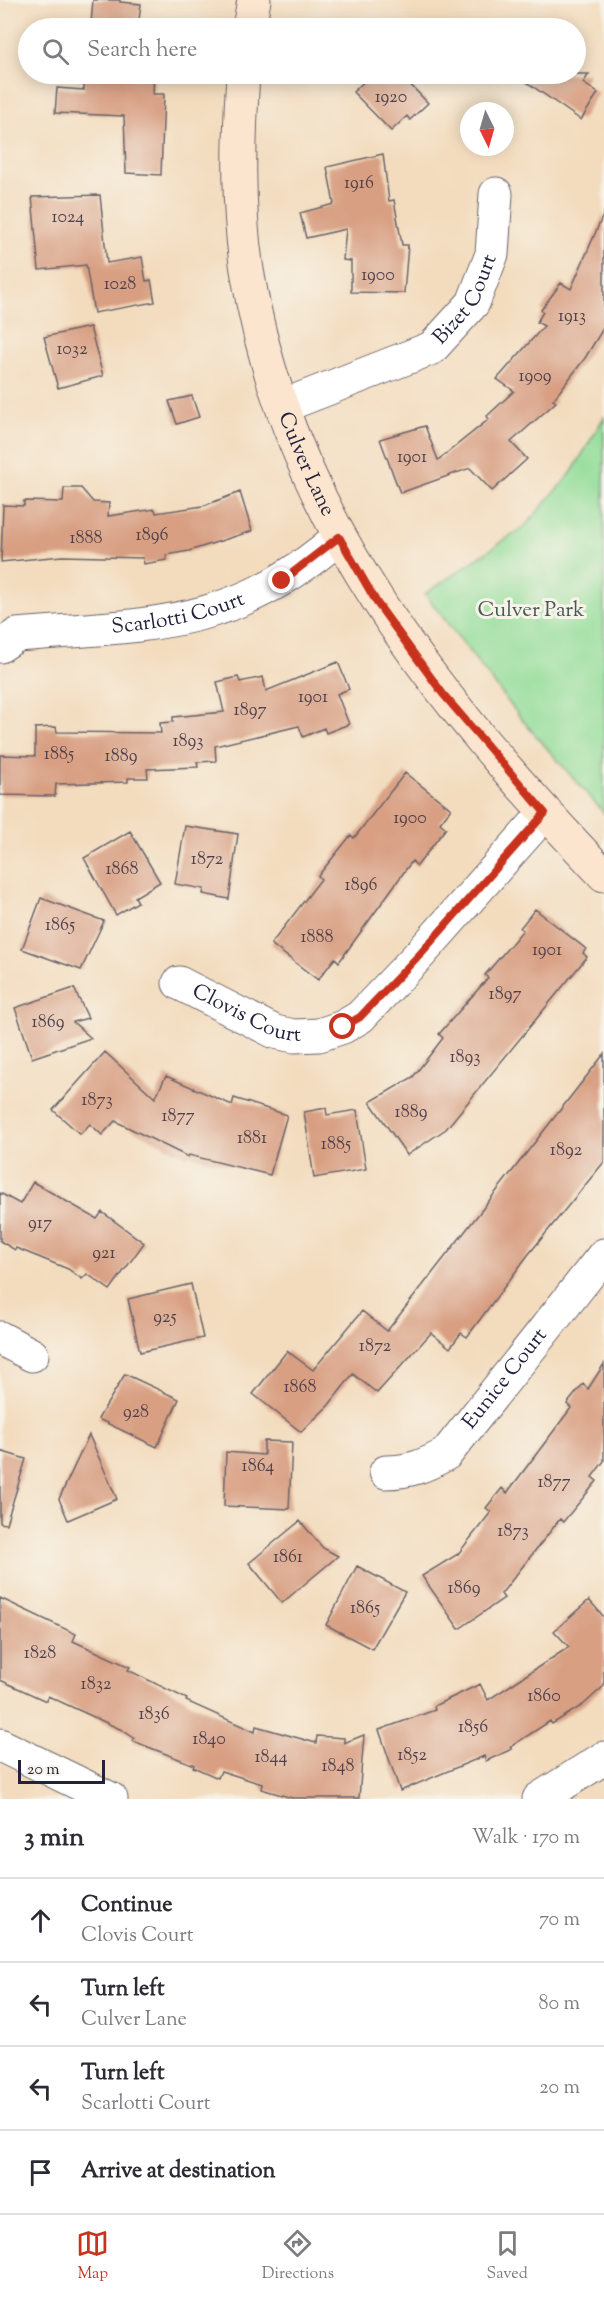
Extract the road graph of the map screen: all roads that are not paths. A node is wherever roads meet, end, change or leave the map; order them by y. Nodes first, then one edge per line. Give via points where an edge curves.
1 (254, 0) edge
2 (251, 18) edge
3 (242, 84) edge
4 (496, 194) dead end
5 (282, 406) junction
6 (339, 537) junction
7 (0, 646) edge
8 (545, 813) junction
9 (604, 875) edge
10 (179, 983) dead end
11 (604, 1255) edge
12 (0, 1338) edge
13 (32, 1355) dead end
14 (386, 1472) dead end
15 (0, 1745) edge
16 (604, 1758) edge
17 (111, 1799) edge
18 (539, 1799) edge

1 - 2 street
3 - 5 street, Culver Lane via 241,211 247,270
4 - 5 street, Bizet Court via 492,254 473,303 432,348
5 - 6 street, Culver Lane via 302,460
6 - 7 street, Scarlotti Court via 282,581 208,614 164,623 17,635
6 - 8 street, Culver Lane via 377,603 443,694
8 - 9 street, Culver Lane
8 - 10 street, Clovis Court via 421,953 360,1017 343,1027 319,1035 275,1032
11 - 14 street, Eunice Court via 446,1454 425,1466
12 - 13 street
15 - 17 street
16 - 18 street

